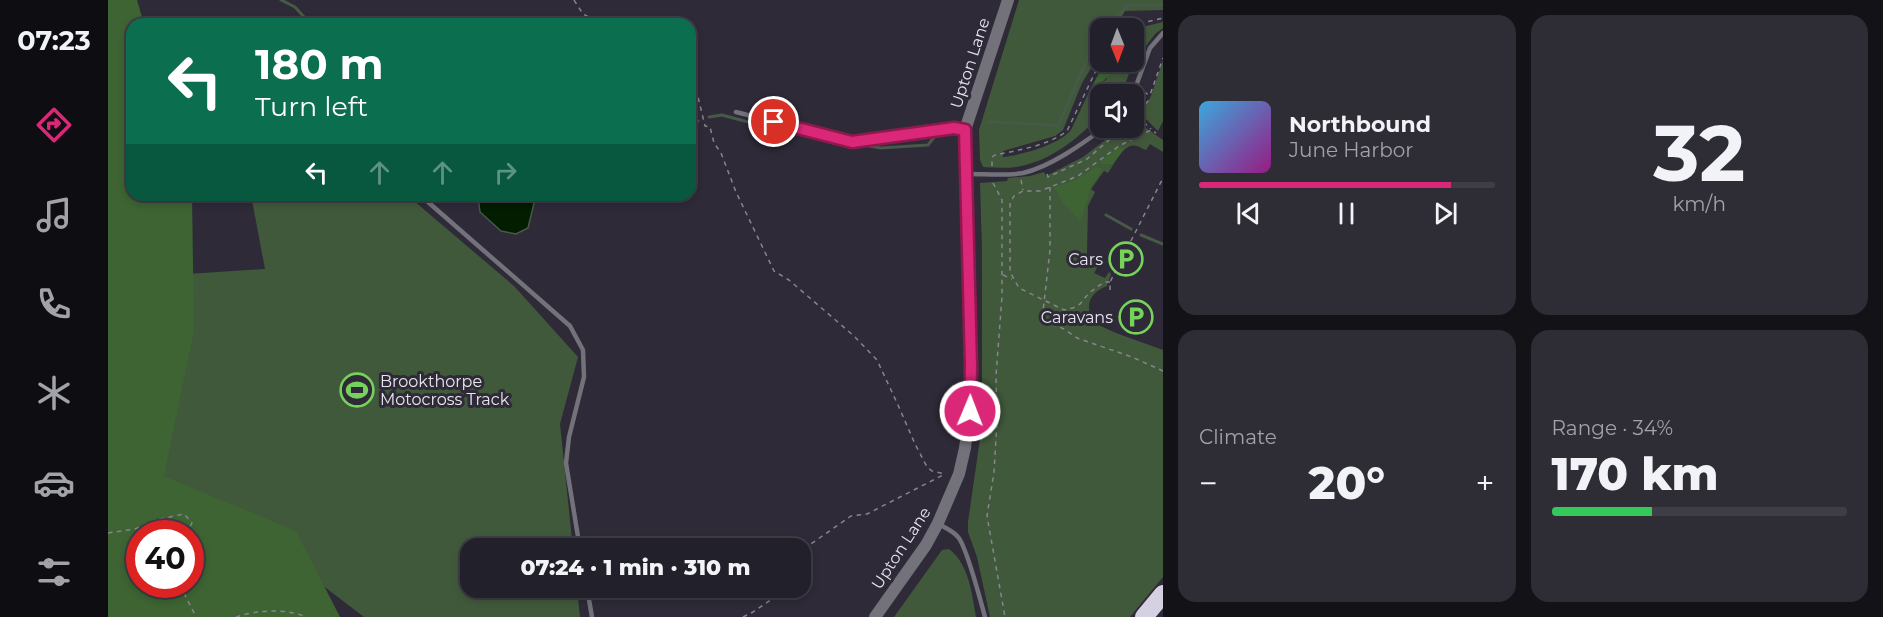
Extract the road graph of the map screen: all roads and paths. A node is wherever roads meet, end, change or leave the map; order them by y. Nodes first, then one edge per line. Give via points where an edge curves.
1 (574, 0) edge
2 (1008, 0) edge
3 (591, 18) edge
4 (1163, 18) edge
5 (1144, 23) edge
6 (1163, 33) edge
7 (1163, 58) edge
8 (1095, 72) edge
9 (1137, 84) edge
10 (1144, 92) edge
11 (696, 96) edge
12 (736, 112) dead end
13 (1144, 124) edge
14 (965, 130) junction
15 (1151, 130) junction
16 (1156, 134) dead end
17 (1090, 138) edge
18 (1111, 138) edge
19 (1043, 165) junction
20 (1020, 173) junction
21 (965, 174) junction
22 (992, 174) junction
23 (1163, 178) edge
24 (1050, 186) junction
25 (1023, 191) junction
26 (427, 201) edge
27 (1002, 275) junction
28 (1013, 279) junction
29 (1110, 282) junction
30 (1110, 290) dead end
31 (1044, 301) junction
32 (1163, 371) edge
33 (945, 474) junction
34 (959, 474) junction
35 (155, 520) edge
36 (189, 520) edge
37 (938, 523) junction
38 (126, 530) edge
39 (108, 533) edge
40 (578, 538) edge
41 (811, 544) edge
42 (1163, 594) edge
43 (186, 598) edge
44 (589, 598) edge
45 (773, 598) edge
46 (196, 617) edge
47 (236, 617) edge
48 (306, 617) edge
49 (592, 617) edge
50 (743, 617) edge
51 (875, 617) edge
52 (985, 617) edge
53 (1005, 617) edge
54 (1144, 617) edge

1 - 3 path
2 - 14 street, Upton Lane
4 - 5 path
6 - 9 lane via 1150,48
7 - 10 path via 1150,95
8 - 22 path via 1066,131 1022,150 995,155
11 - 33 path via 705,126 710,127 774,271 854,336 877,360 927,467
12 - 14 lane via 852,142 954,128
13 - 15 path
14 - 21 street, Upton Lane
15 - 16 path
15 - 24 path via 1119,146 1078,176
17 - 19 lane
18 - 19 path via 1086,159 1048,177
19 - 20 lane
20 - 22 lane
20 - 25 path
21 - 22 lane
21 - 34 street, Upton Lane via 971,394 968,436
22 - 27 path via 1002,200
23 - 29 path
24 - 25 path via 1040,191
24 - 31 path via 1050,250
25 - 28 path via 1010,203
26 - 40 lane via 570,326 583,350 584,377 566,463
27 - 28 path
27 - 53 path via 994,472 987,516
28 - 31 path via 1019,288
29 - 30 path
29 - 31 path via 1089,292 1073,308 1064,310
31 - 32 path via 1042,320
33 - 34 path
33 - 41 path via 867,514 851,516
34 - 37 street, Upton Lane
35 - 36 path via 184,514
37 - 51 street, Upton Lane
37 - 52 lane via 960,540
38 - 39 path
42 - 54 highway
43 - 46 path
44 - 49 lane
45 - 50 path
47 - 48 path via 267,611

